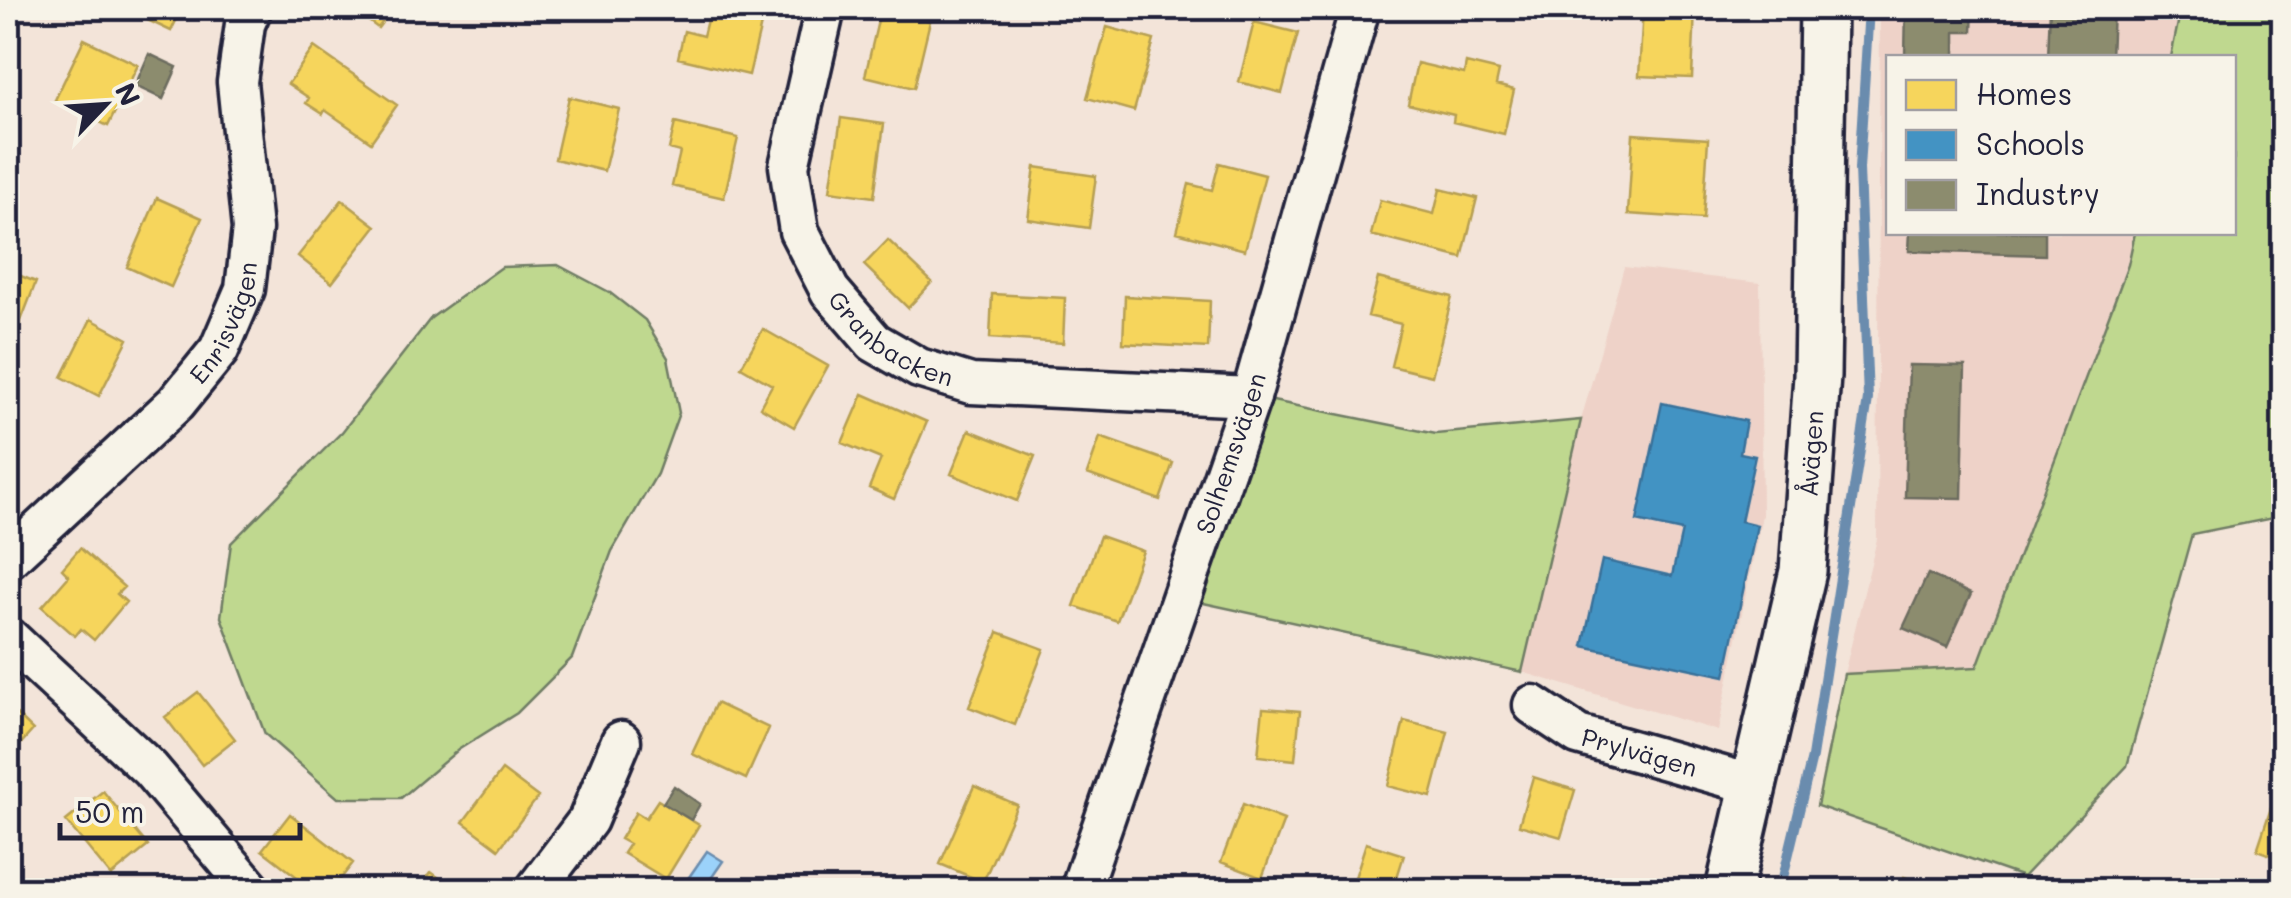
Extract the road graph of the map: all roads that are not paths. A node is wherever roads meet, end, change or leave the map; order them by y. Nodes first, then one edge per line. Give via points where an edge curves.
1 (252, 8) edge
2 (825, 8) edge
3 (1360, 8) edge
4 (1823, 8) edge
5 (1251, 397) junction
6 (8, 559) edge
7 (8, 638) edge
8 (1533, 705) dead end
9 (621, 741) dead end
10 (1754, 786) junction
11 (252, 890) edge
12 (535, 890) edge
13 (1080, 890) edge
14 (1729, 890) edge

1 - 6 street, Enrisvägen via 236,82 252,229 245,289 219,350 176,402
2 - 5 street, Granbacken via 788,166 799,231 830,291 874,342 919,368 970,384
3 - 5 street, Solhemsvägen
4 - 10 street, Åvägen via 1816,376 1804,552
5 - 13 street, Solhemsvägen
7 - 11 street via 150,769
8 - 10 street, Prylvägen via 1578,736
9 - 12 street via 588,820
10 - 14 street, Åvägen

